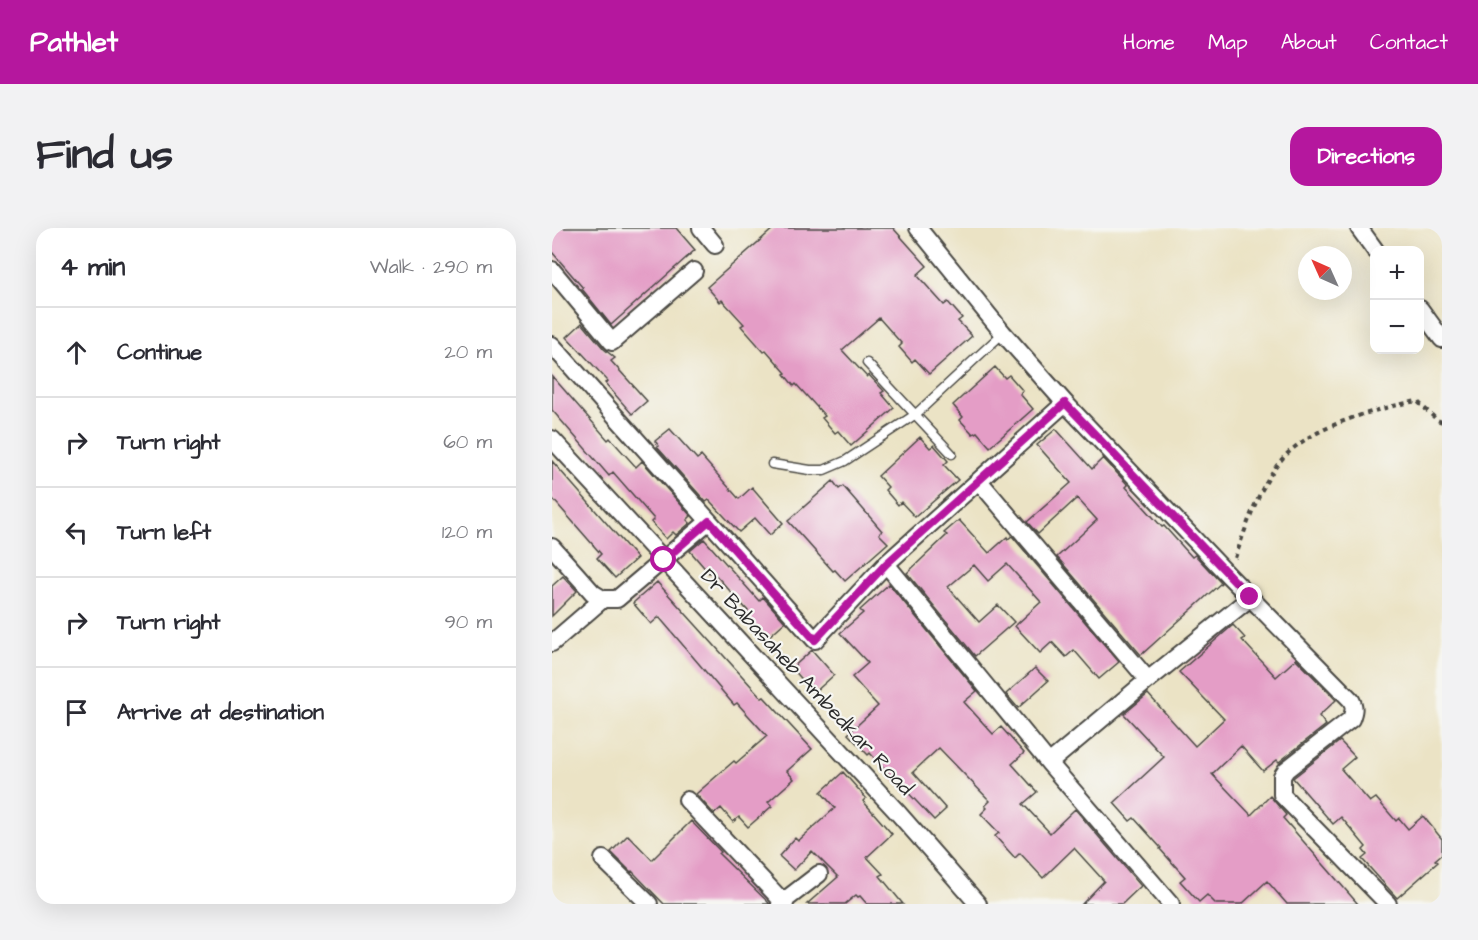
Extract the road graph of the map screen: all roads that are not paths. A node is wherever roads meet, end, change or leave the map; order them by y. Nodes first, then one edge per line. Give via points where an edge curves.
1 (701, 228) edge
2 (918, 228) edge
3 (1359, 228) edge
4 (716, 245) dead end
5 (1372, 246) edge
6 (552, 270) edge
7 (694, 271) dead end
8 (1424, 316) edge
9 (1004, 333) junction
10 (1442, 339) edge
11 (552, 345) edge
12 (867, 363) dead end
13 (1065, 403) junction
14 (916, 414) junction
15 (552, 439) edge
16 (952, 454) dead end
17 (772, 464) dead end
18 (979, 480) junction
19 (709, 521) junction
20 (552, 547) edge
21 (664, 560) junction
22 (886, 564) junction
23 (1250, 597) junction
24 (603, 599) junction
25 (552, 642) edge
26 (1148, 680) junction
27 (1049, 763) junction
28 (687, 800) dead end
29 (603, 859) dead end
30 (819, 874) dead end
31 (783, 903) edge
32 (649, 904) edge
33 (978, 904) edge
34 (1171, 904) edge
35 (1388, 904) edge

1 - 4 street
2 - 9 street
3 - 5 street
6 - 7 street via 612,342
8 - 10 street
9 - 13 street
9 - 14 lane
11 - 19 street
12 - 14 lane
13 - 18 street
13 - 23 street
14 - 16 lane
14 - 17 lane via 845,461 824,470
15 - 21 street, Dr Babasaheb Ambedkar Road
18 - 22 street
18 - 26 street
19 - 21 street
19 - 22 street via 815,640
20 - 24 street
21 - 24 street via 617,599
21 - 33 street, Dr Babasaheb Ambedkar Road
22 - 27 street
23 - 26 street
23 - 35 street via 1354,705 1351,719 1286,770 1282,776 1282,795
24 - 25 street
26 - 27 street
27 - 34 street
28 - 31 street
29 - 32 street
30 - 31 street

